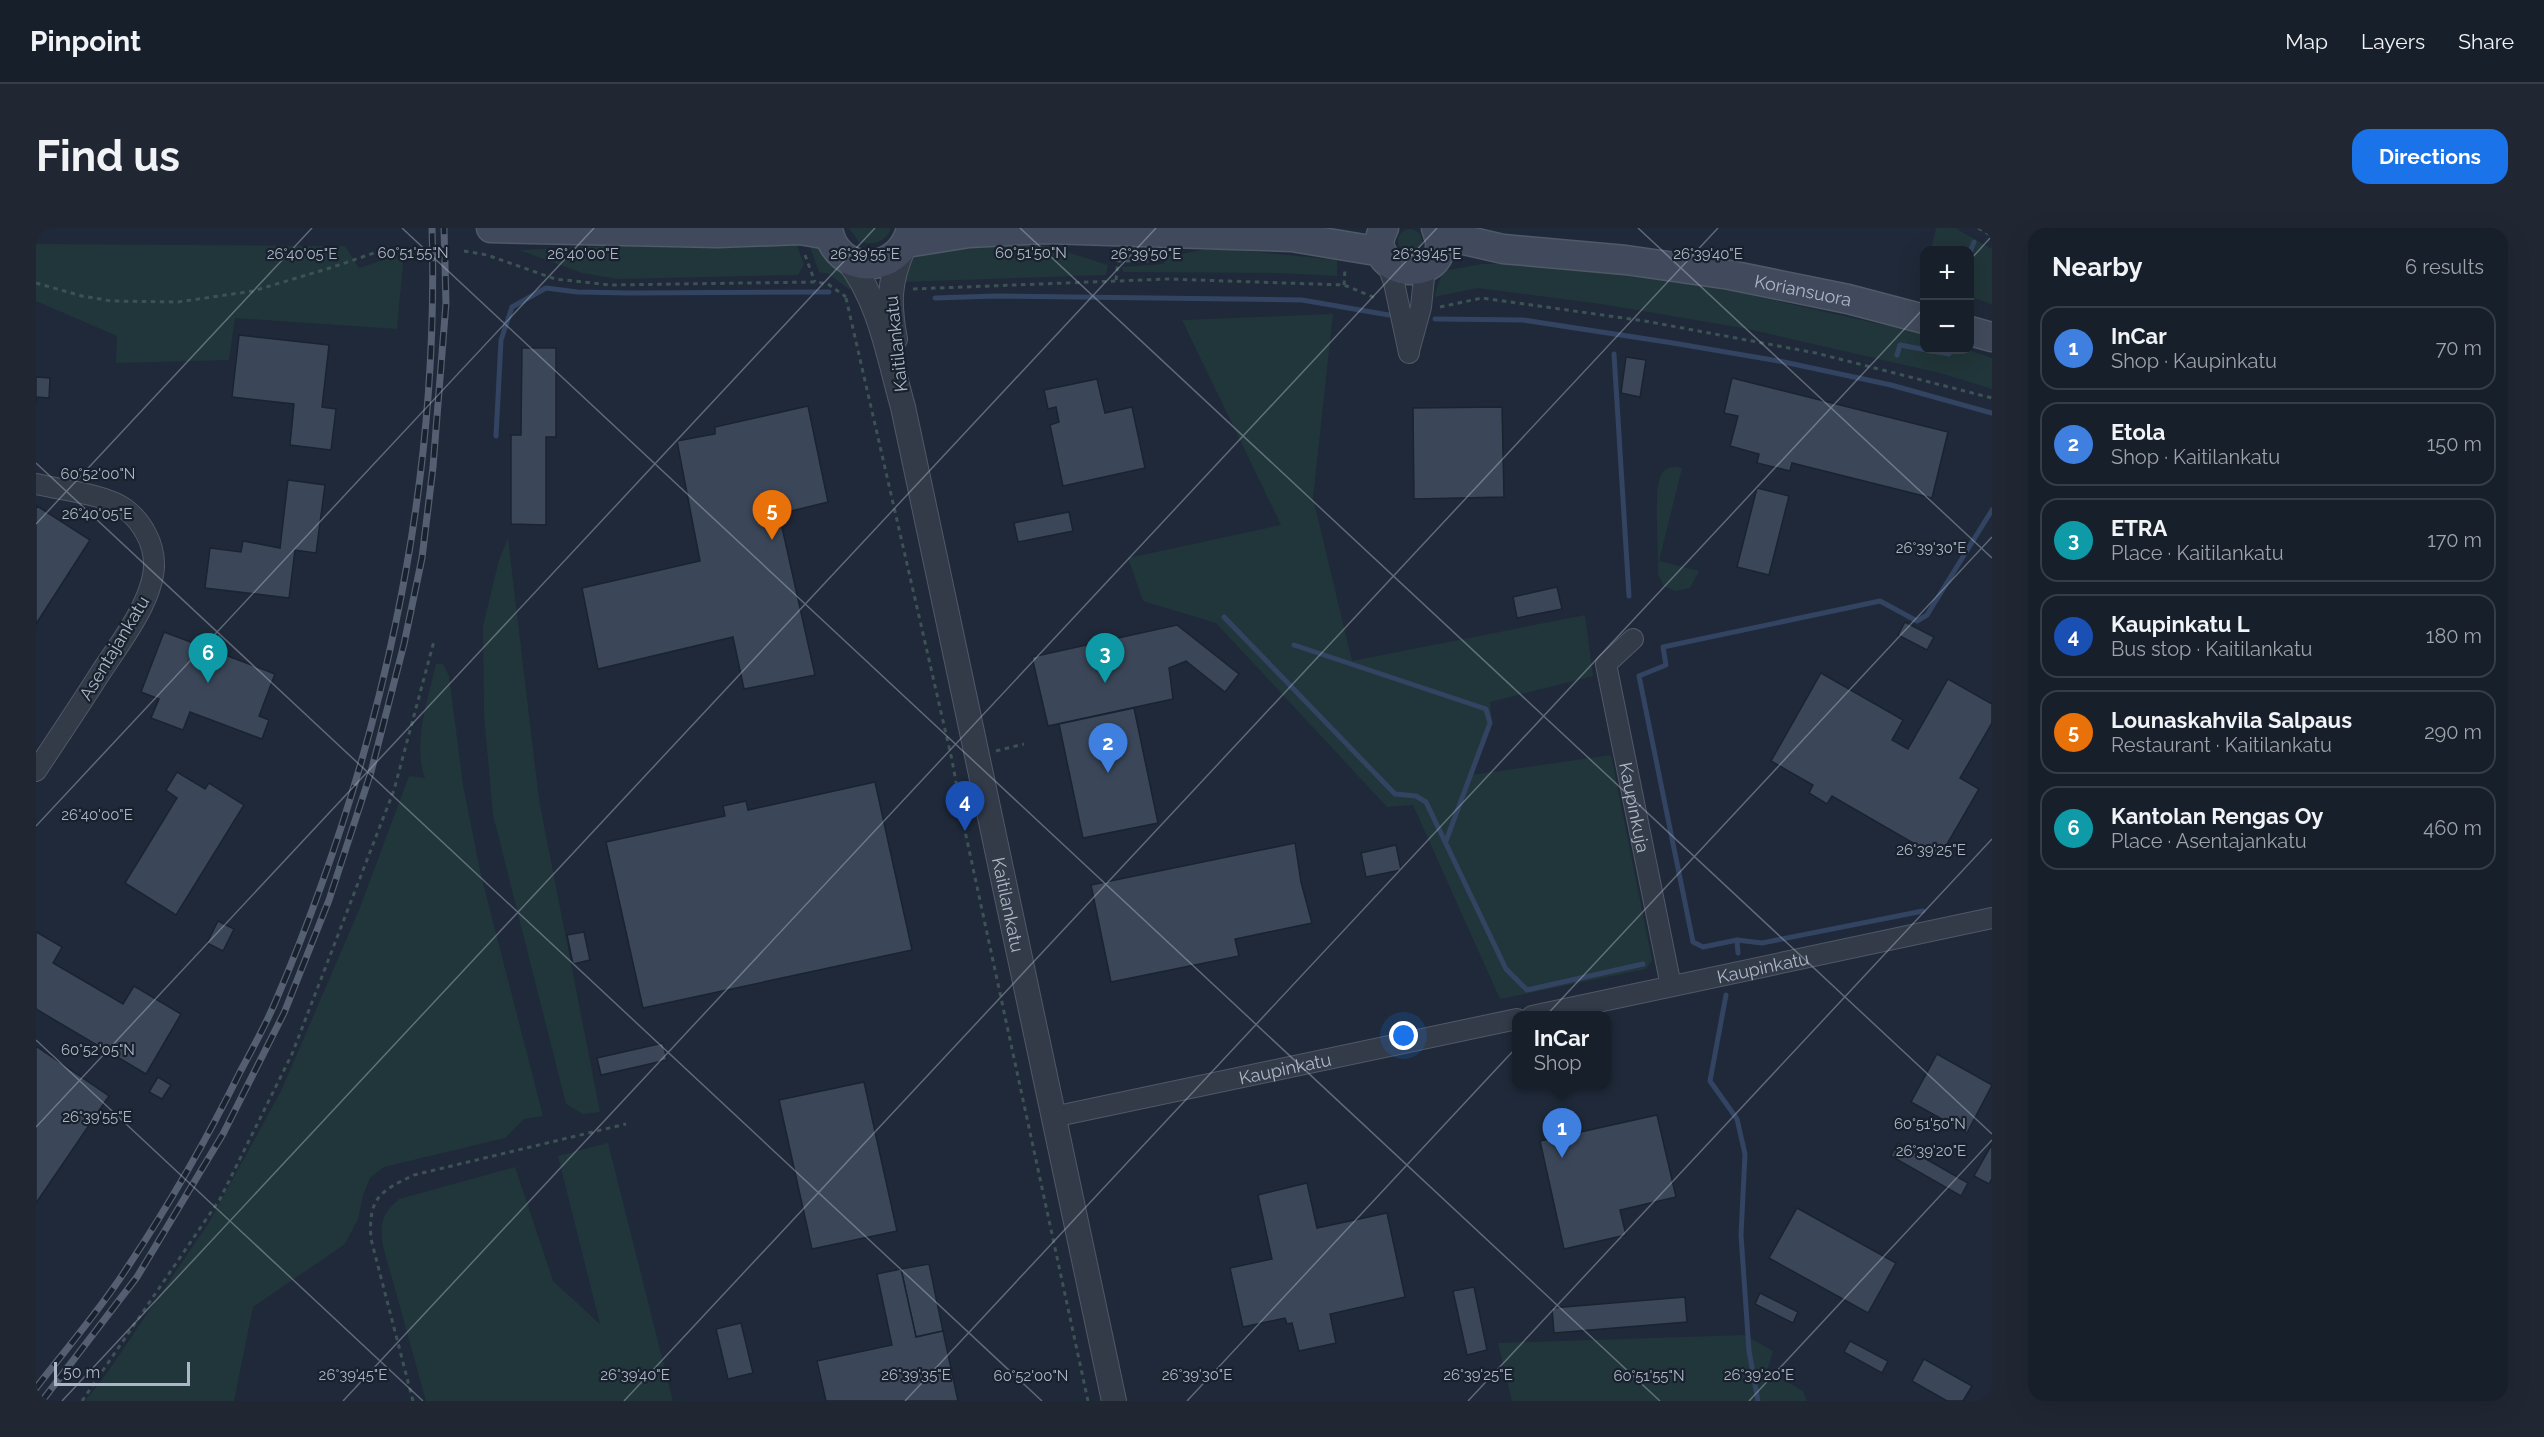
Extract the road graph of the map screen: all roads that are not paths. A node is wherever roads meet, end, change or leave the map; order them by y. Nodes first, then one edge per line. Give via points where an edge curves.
1 (491, 228) edge
2 (1329, 228) edge
3 (703, 229) edge
4 (1044, 229) edge
5 (1437, 231) edge
6 (828, 232) edge
7 (1292, 237) junction
8 (907, 239) edge
9 (1384, 247) edge
10 (1503, 249) junction
11 (847, 259) junction
12 (1428, 265) junction
13 (1920, 318) edge
14 (1974, 332) edge
15 (1992, 337) edge
16 (903, 407) junction
17 (36, 484) edge
18 (1633, 639) dead end
19 (36, 771) edge
20 (1992, 918) edge
21 (1671, 986) junction
22 (1555, 1011) edge
23 (1512, 1020) edge
24 (1053, 1118) junction
25 (1114, 1401) edge

1 - 3 main road
2 - 7 main road
3 - 6 main road via 718,233
4 - 7 main road
4 - 8 main road
5 - 10 main road, Koriansuora
5 - 12 main road via 1439,249
6 - 11 main road
7 - 9 main road
8 - 11 main road via 895,256 884,262 871,265
8 - 16 street, Kaitilankatu via 894,268 890,291
9 - 12 main road, Koriansuora via 1394,267 1415,271
9 - 12 street via 1409,352
10 - 12 main road, Koriansuora
10 - 13 main road, Koriansuora via 1626,260 1730,276
11 - 16 street, Kaitilankatu via 868,293
14 - 15 main road
16 - 24 street, Kaitilankatu
17 - 19 street, Asentajankatu via 123,507 146,533 153,554 151,584 129,628
18 - 21 street, Kaupinkuja via 1606,664
20 - 21 street, Kaupinkatu
21 - 22 street, Kaupinkatu
23 - 24 street, Kaupinkatu
24 - 25 street, Kaitilankatu

